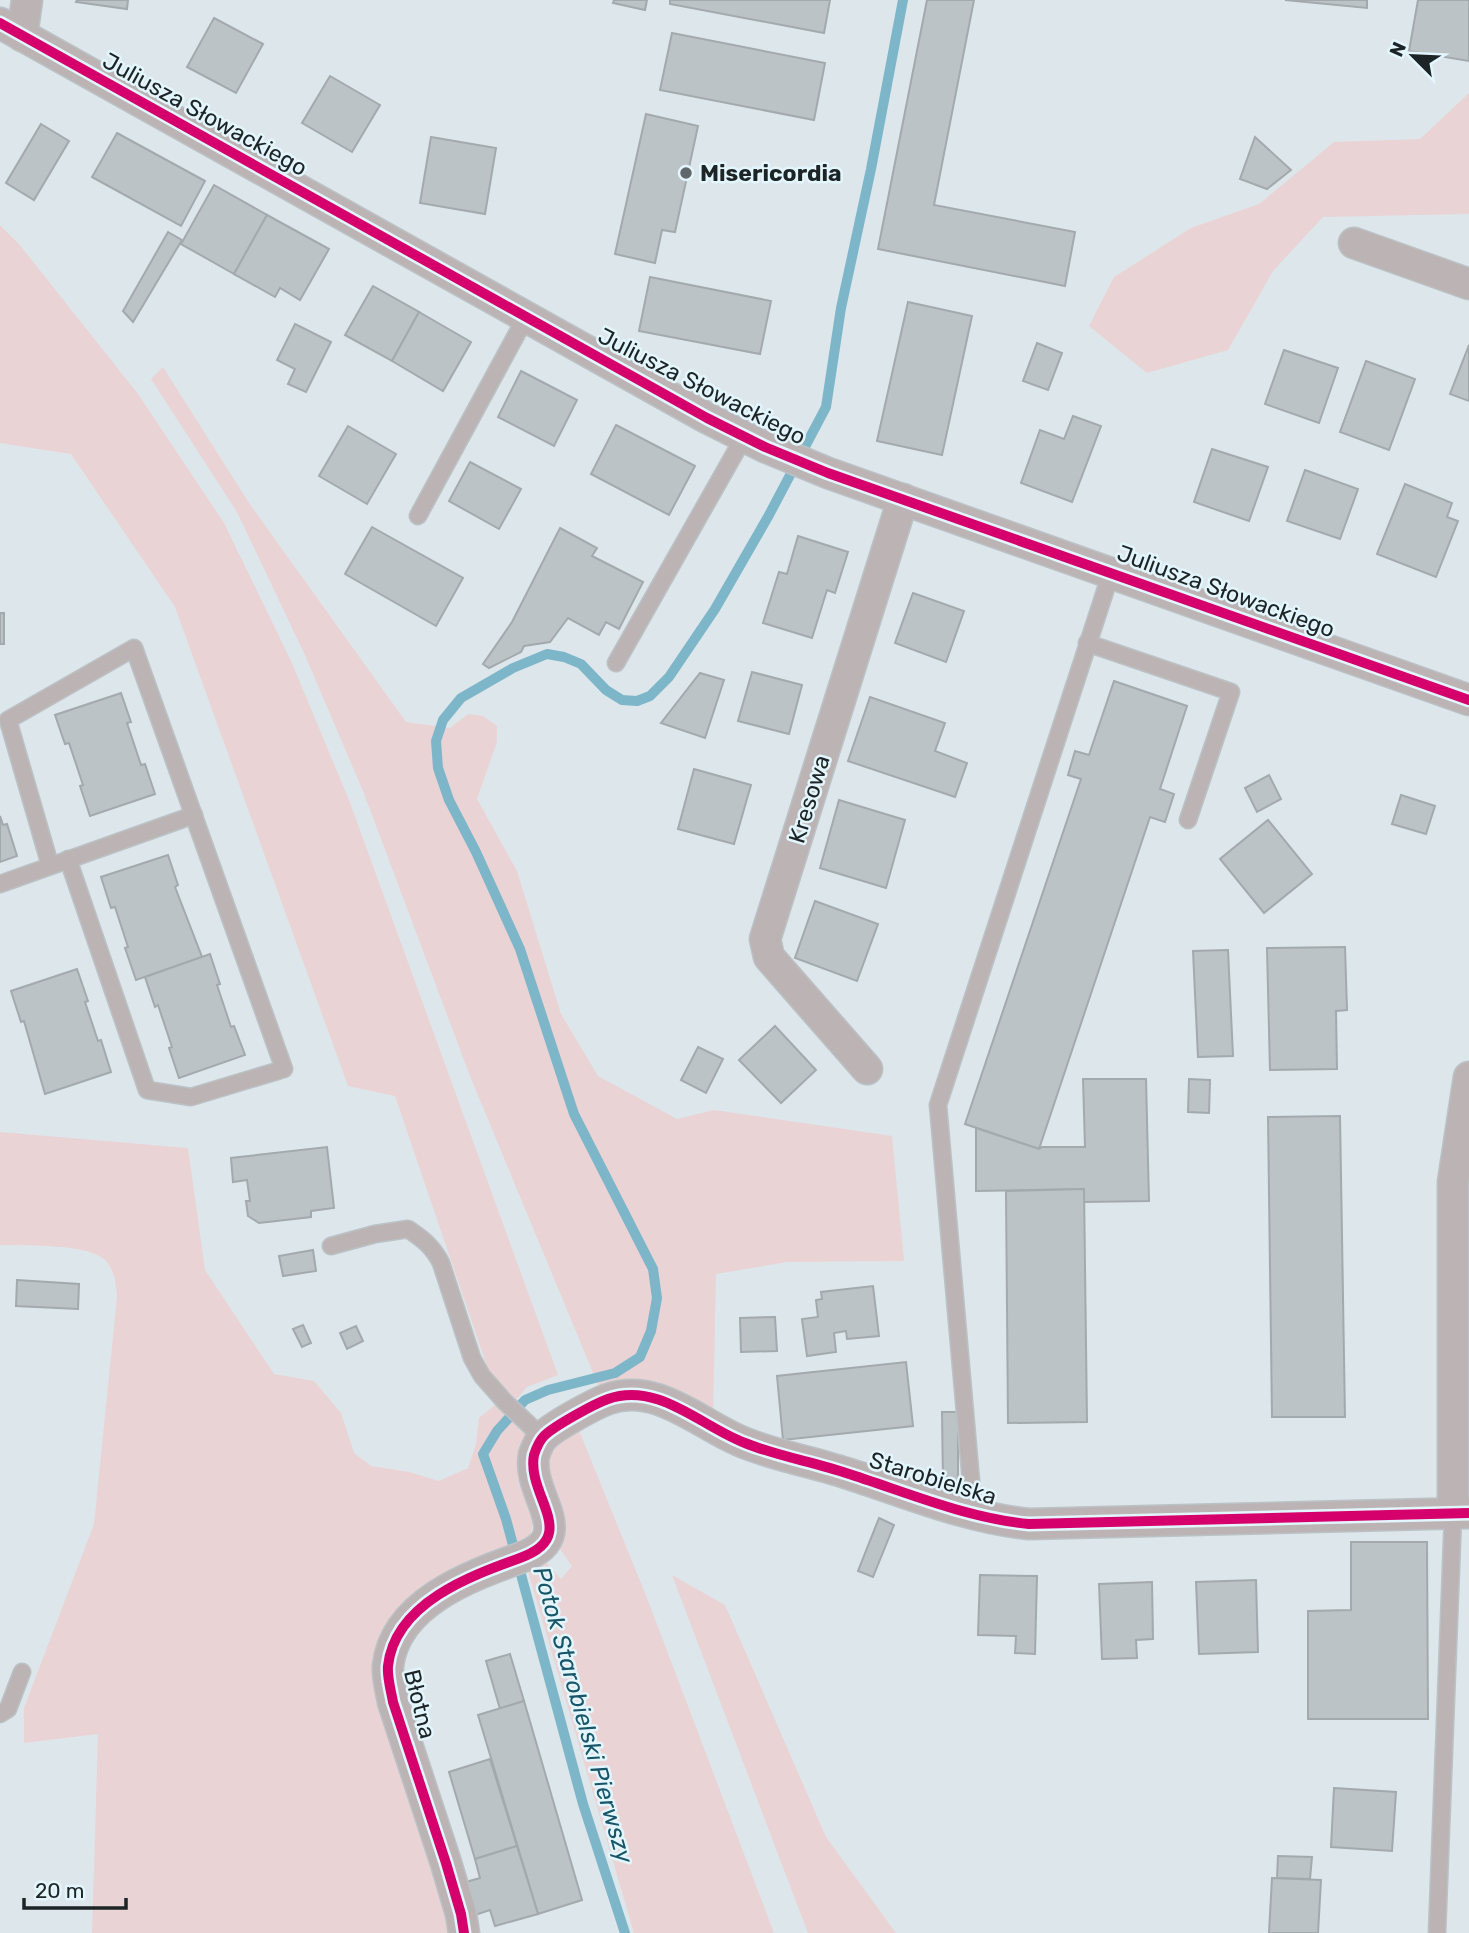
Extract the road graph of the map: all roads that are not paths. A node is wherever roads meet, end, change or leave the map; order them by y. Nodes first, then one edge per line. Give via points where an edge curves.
1 (27, 0) edge
2 (11, 29) edge
3 (1354, 243) dead end
4 (1469, 284) edge
5 (526, 317) junction
6 (755, 442) junction
7 (903, 499) junction
8 (418, 516) dead end
9 (1111, 573) junction
10 (1087, 643) junction
11 (616, 663) dead end
12 (1469, 700) edge
13 (194, 815) junction
14 (1188, 820) dead end
15 (68, 859) junction
16 (50, 865) junction
17 (0, 884) edge
18 (867, 1069) dead end
19 (1469, 1077) edge
20 (331, 1246) dead end
21 (535, 1430) junction
22 (1461, 1514) edge
23 (974, 1515) junction
24 (22, 1672) dead end
25 (0, 1714) edge
26 (464, 1933) edge
27 (1437, 1933) edge

1 - 2 street
2 - 5 street, Juliusza Słowackiego
3 - 4 street
5 - 6 street, Juliusza Słowackiego
5 - 8 lane
6 - 7 street, Juliusza Słowackiego
6 - 11 lane
7 - 9 street, Juliusza Słowackiego
7 - 18 street, Kresowa via 765,939 769,957
9 - 10 lane
9 - 12 street, Juliusza Słowackiego
10 - 14 lane via 1231,692
10 - 23 lane via 938,1105
13 - 15 lane
13 - 15 lane via 284,1069 191,1097 147,1090
13 - 16 lane via 134,648 8,720
15 - 16 lane
16 - 17 lane
19 - 22 street via 1453,1182
20 - 21 lane via 408,1229 426,1241 441,1263 482,1376
21 - 23 street, Starobielska via 555,1427 608,1399 647,1397 687,1411 745,1443
21 - 26 street, Błotna via 535,1477 550,1535 538,1551 440,1593 419,1609 397,1638 388,1663 393,1702
22 - 23 street, Starobielska via 1029,1524
22 - 27 lane
24 - 25 lane via 8,1709

